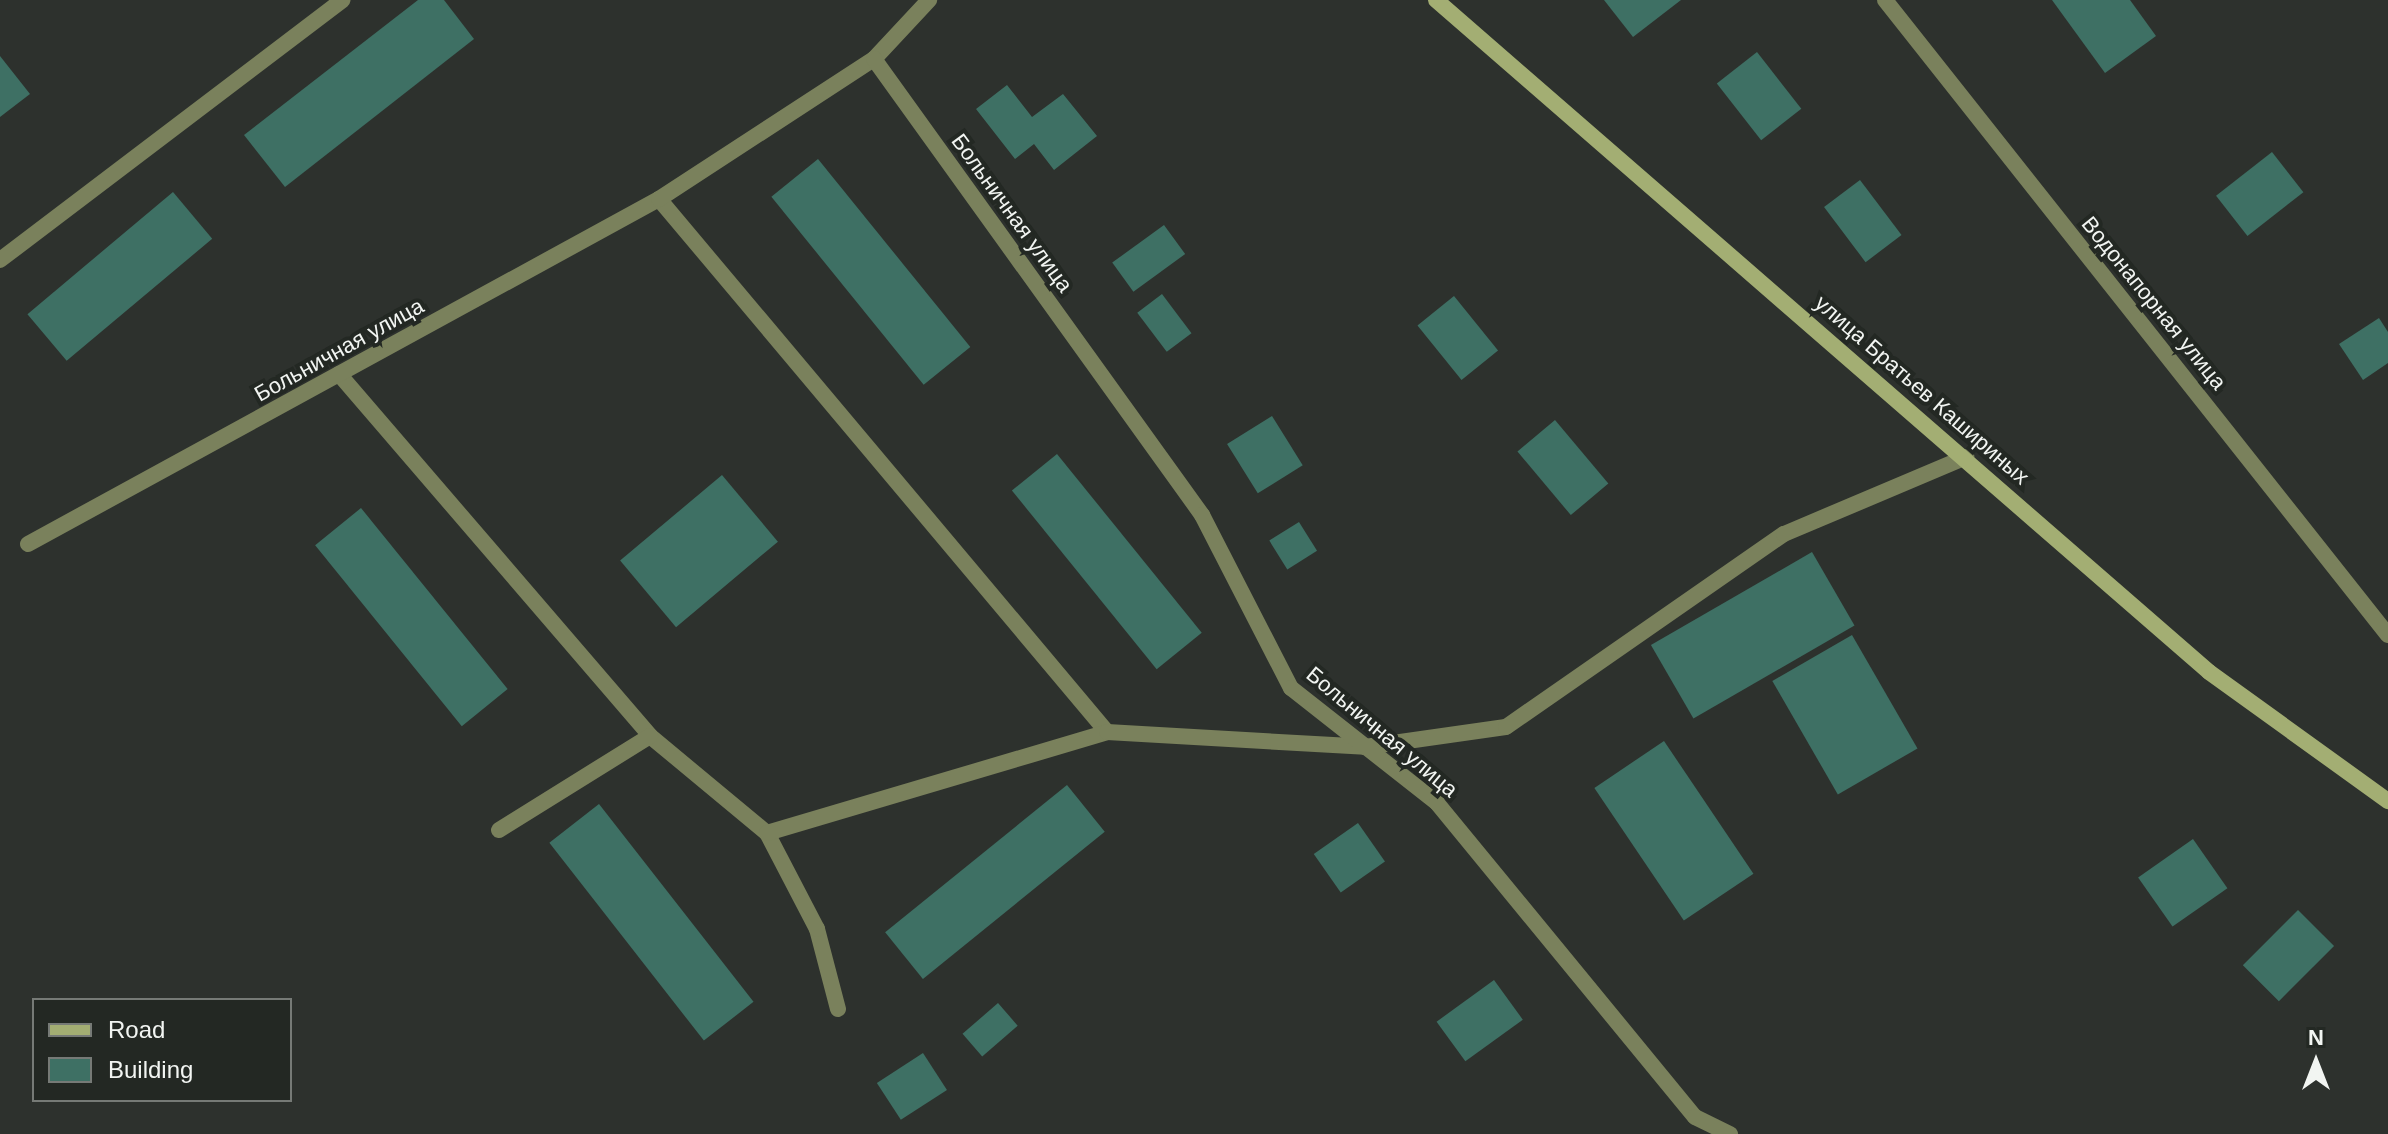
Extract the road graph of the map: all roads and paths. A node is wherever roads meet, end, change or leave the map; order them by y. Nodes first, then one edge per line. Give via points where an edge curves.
1 (343, 0) edge
2 (929, 0) edge
3 (1436, 0) edge
4 (1885, 0) edge
5 (874, 59) junction
6 (659, 199) junction
7 (0, 260) edge
8 (339, 374) junction
9 (1966, 457) junction
10 (28, 544) dead end
11 (2388, 635) edge
12 (1107, 732) junction
13 (650, 736) junction
14 (1365, 747) junction
15 (2388, 801) edge
16 (499, 830) dead end
17 (767, 833) junction
18 (838, 1009) dead end
19 (1730, 1134) edge

1 - 7 street
2 - 5 street
3 - 9 main road, улица Братьев Кашириных
4 - 11 street, Водонапорная улица
5 - 6 street, Больничная улица
5 - 14 street, Больничная улица via 1202,515 1291,688
6 - 8 street, Больничная улица
6 - 12 street
8 - 10 street, Больничная улица
8 - 13 street
9 - 14 street via 1784,534 1506,727
9 - 15 main road, улица Братьев Кашириных via 2209,672
12 - 14 street
12 - 17 street
13 - 16 street
13 - 17 street
14 - 19 street, Больничная улица via 1437,803 1695,1117
17 - 18 street via 817,929

